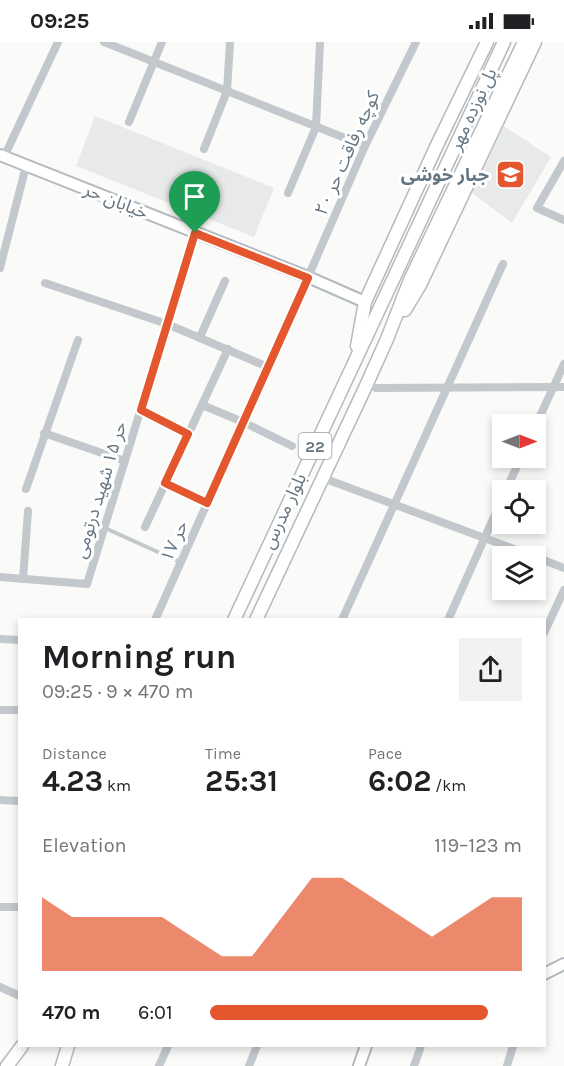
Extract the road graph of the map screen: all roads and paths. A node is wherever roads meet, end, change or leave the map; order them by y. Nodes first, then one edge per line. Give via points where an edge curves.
1 (58, 42) edge
2 (104, 42) edge
3 (162, 42) edge
4 (230, 42) edge
5 (320, 42) edge
6 (416, 42) edge
7 (488, 42) edge
8 (504, 42) edge
9 (524, 42) edge
10 (535, 42) edge
11 (154, 62) junction
12 (227, 91) junction
13 (129, 122) dead end
14 (316, 127) junction
15 (365, 146) junction
16 (204, 149) dead end
17 (2, 156) edge
18 (564, 161) edge
19 (26, 166) junction
20 (288, 193) dead end
21 (564, 220) edge
22 (195, 233) junction
23 (503, 264) dead end
24 (0, 268) edge
25 (396, 273) joint
26 (308, 278) junction
27 (410, 280) joint
28 (225, 281) dead end
29 (45, 283) dead end
30 (365, 302) junction
31 (167, 324) junction
32 (200, 337) junction
33 (387, 339) junction
34 (78, 340) dead end
35 (228, 349) junction
36 (354, 363) junction
37 (564, 364) edge
38 (268, 367) junction
39 (552, 387) junction
40 (564, 387) edge
41 (376, 388) dead end
42 (446, 389) junction
43 (202, 405) junction
44 (141, 410) junction
45 (541, 414) edge
46 (243, 422) junction
47 (44, 433) junction
48 (188, 434) junction
49 (292, 446) dead end
50 (125, 461) junction
51 (323, 478) junction
52 (165, 483) junction
53 (26, 489) dead end
54 (207, 503) junction
55 (394, 504) junction
56 (28, 511) dead end
57 (492, 522) edge
58 (104, 527) junction
59 (145, 527) dead end
60 (485, 538) junction
61 (506, 546) edge
62 (546, 561) edge
63 (181, 562) junction
64 (564, 568) edge
65 (0, 577) edge
66 (22, 579) junction
67 (564, 590) edge
68 (156, 618) edge
69 (235, 618) edge
70 (257, 618) edge
71 (343, 618) edge
72 (449, 618) edge
73 (546, 629) edge
74 (0, 639) edge
75 (18, 640) edge
76 (0, 710) edge
77 (18, 710) edge
78 (0, 800) edge
79 (18, 801) edge
80 (0, 907) edge
81 (18, 907) edge
82 (561, 966) edge
83 (546, 973) edge
84 (0, 987) edge
85 (18, 995) edge
86 (21, 1047) edge
87 (68, 1047) edge
88 (168, 1047) edge
89 (257, 1047) edge
90 (366, 1047) edge
91 (421, 1047) edge
92 (513, 1047) edge
93 (8, 1066) edge
94 (62, 1066) edge
95 (159, 1066) edge
96 (249, 1066) edge
97 (359, 1066) edge
98 (414, 1066) edge
99 (507, 1066) edge

1 - 17 street
2 - 11 street
3 - 11 street
4 - 12 street
5 - 14 street
6 - 15 street, کوچه رفاقت حر ۲۰
7 - 30 main road
8 - 25 main road, پل نوزده مهر
9 - 27 main road, پل نوزده مهر
10 - 33 main road via 420,285
11 - 12 street
11 - 13 street
12 - 14 street
12 - 16 street
14 - 15 street
14 - 20 street
15 - 26 street, کوچه رفاقت حر ۲۰
17 - 19 street, خیابان حر
18 - 21 street via 537,208
19 - 22 street, خیابان حر
19 - 24 street
22 - 26 street, خیابان حر
22 - 31 street, حر ۱۵ شهید درتومی
23 - 42 street
25 - 36 main road, بلوار مدرس / 22
26 - 30 street, خیابان حر
26 - 38 street, حر ۱۷
27 - 33 main road, بلوار مدرس
28 - 32 street
29 - 31 street
30 - 36 main road
31 - 32 street
31 - 44 street, حر ۱۵ شهید درتومی
32 - 35 street
33 - 51 main road, بلوار مدرس
34 - 47 street
35 - 38 street
35 - 43 street
36 - 69 main road, بلوار مدرس / 22
37 - 39 street
38 - 46 street, حر ۱۷
39 - 40 street
39 - 42 street
39 - 45 street
41 - 42 street
42 - 55 street
43 - 46 street
43 - 48 street
44 - 48 street
44 - 50 street, حر ۱۵ شهید درتومی
46 - 49 street
46 - 54 street, حر ۱۷
47 - 50 street
47 - 53 street
48 - 52 street
50 - 58 street, حر ۱۵ شهید درتومی
51 - 55 street
51 - 70 main road, بلوار مدرس
52 - 54 street
52 - 59 street
54 - 63 street, حر ۱۷
55 - 60 street
55 - 71 street
56 - 66 street
57 - 60 street
58 - 63 lane
58 - 66 street, حر ۱۵ شهید درتومی via 87,584
60 - 61 street
60 - 72 street
62 - 64 street
63 - 68 street, حر ۱۷
65 - 66 street
67 - 73 street
74 - 75 street
76 - 77 street
78 - 79 street
80 - 81 street
82 - 83 street
84 - 85 street
86 - 93 main road
87 - 94 main road
88 - 95 street
89 - 96 street
90 - 97 street
91 - 98 street
92 - 99 street

